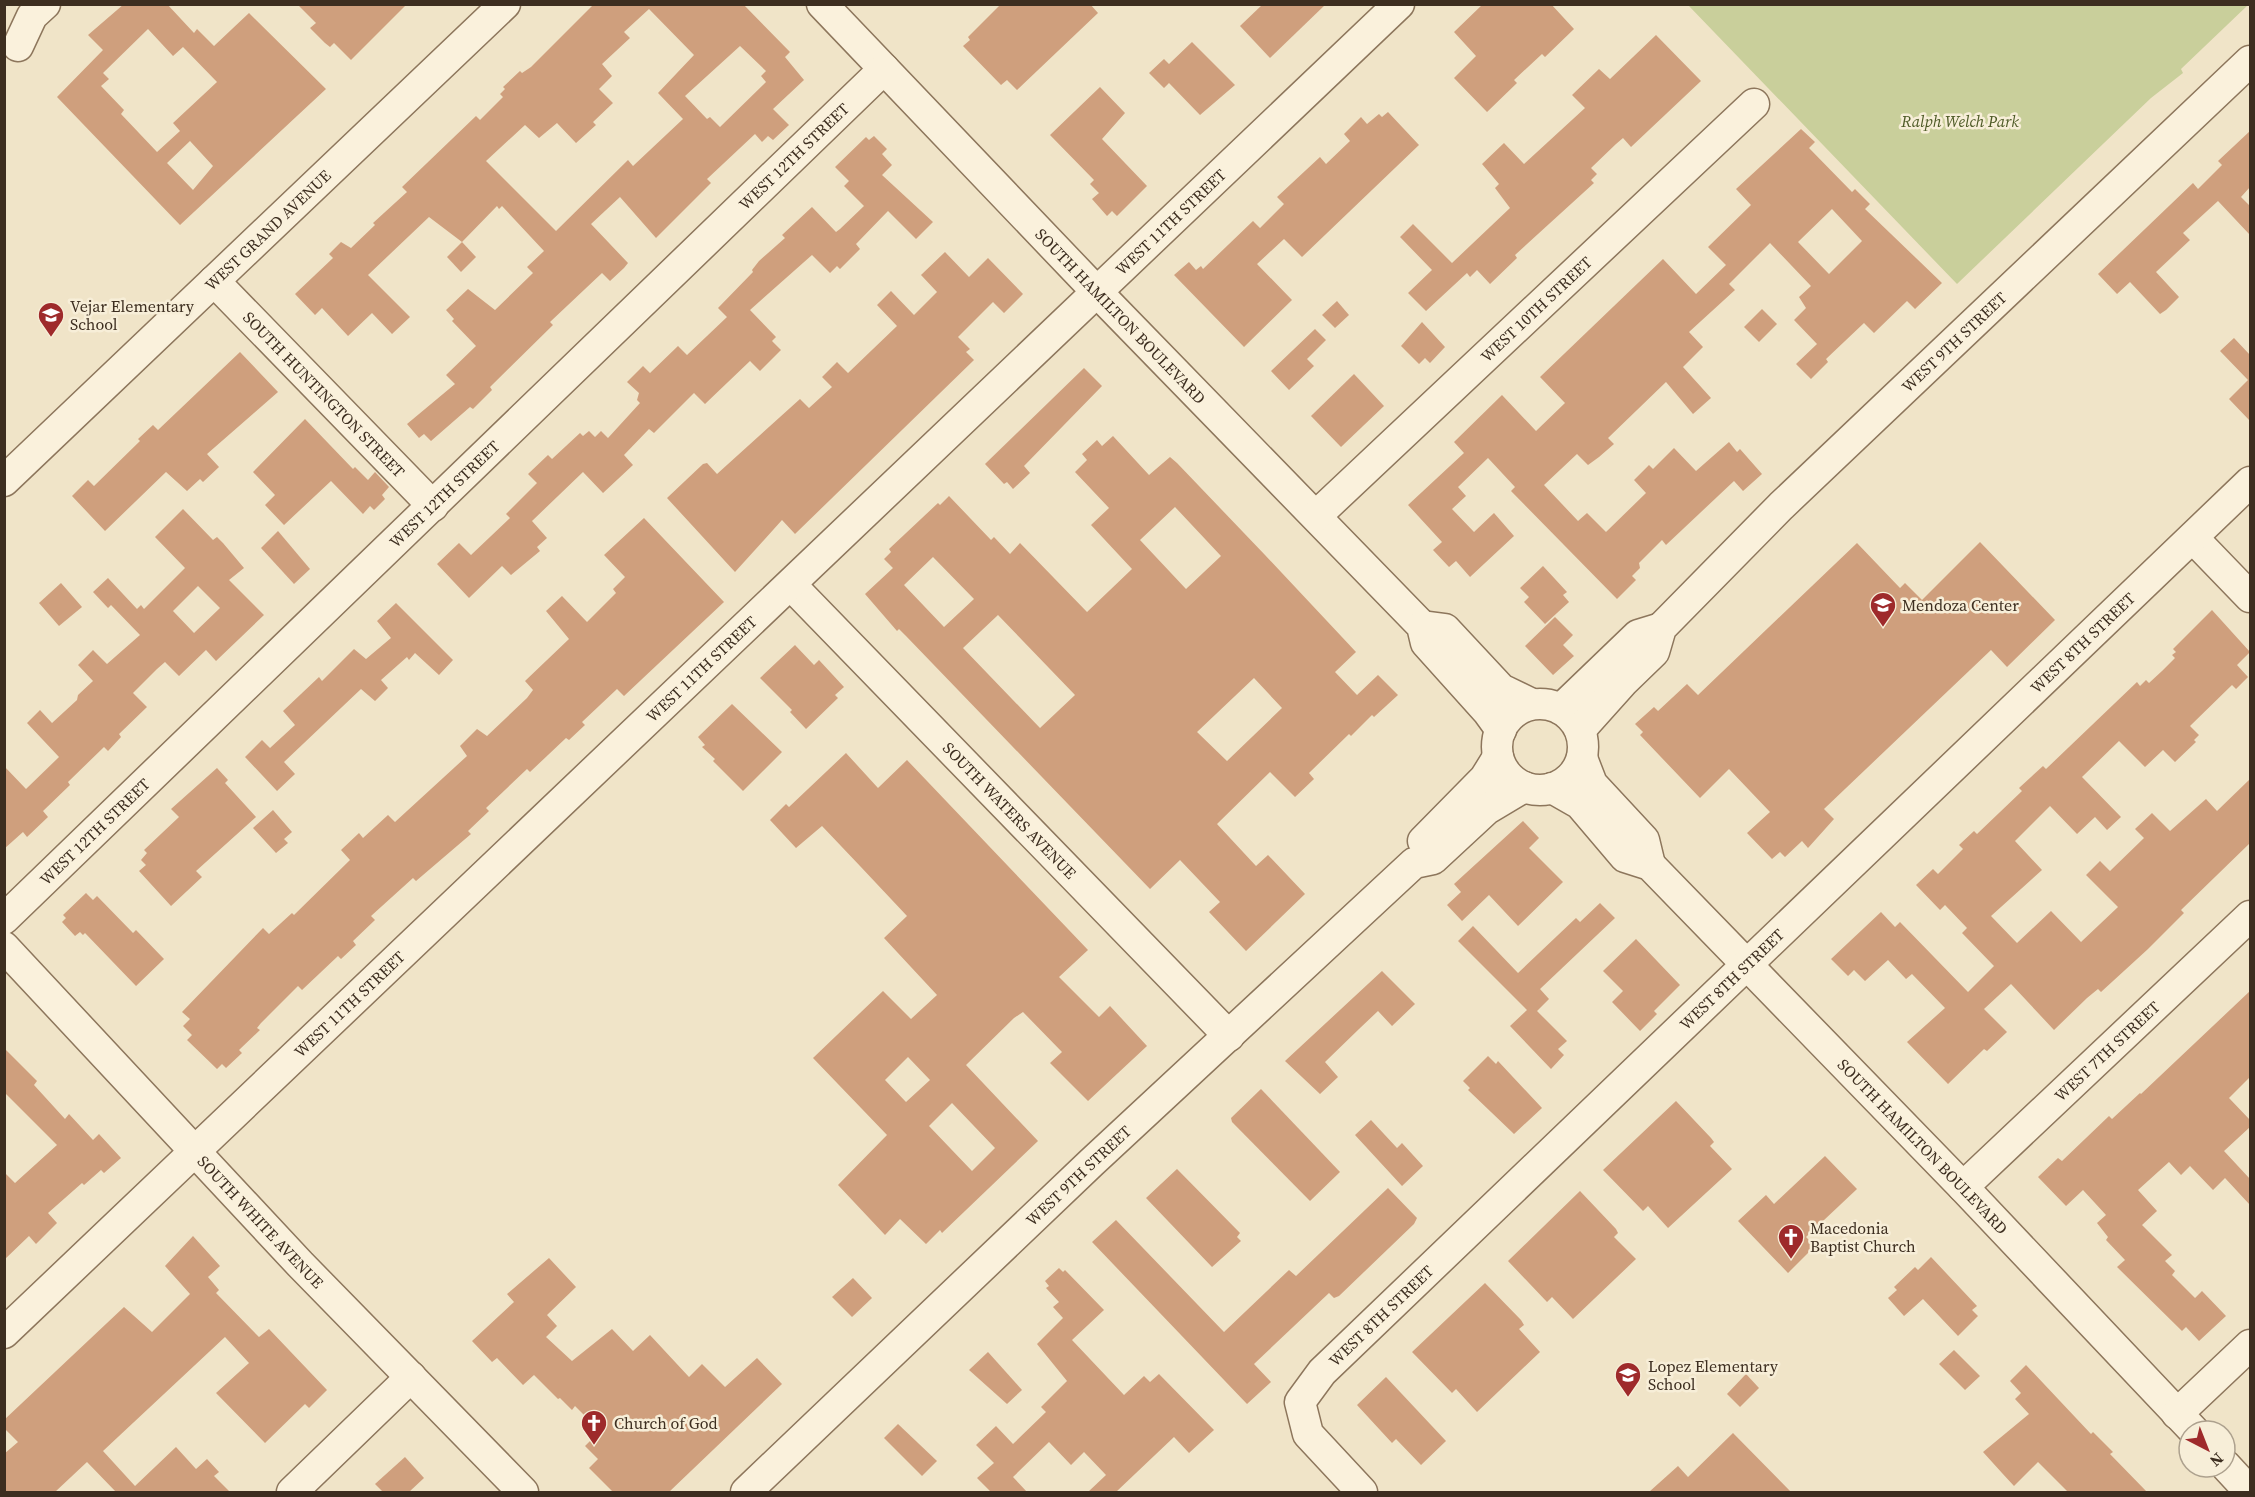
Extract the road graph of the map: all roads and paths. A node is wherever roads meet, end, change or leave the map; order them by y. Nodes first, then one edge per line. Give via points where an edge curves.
1 (45, 4) edge
2 (505, 4) edge
3 (822, 4) edge
4 (1399, 4) edge
5 (18, 46) dead end
6 (2250, 61) edge
7 (884, 69) junction
8 (1754, 104) dead end
9 (214, 280) junction
10 (1098, 293) junction
11 (4, 481) edge
12 (2250, 482) edge
13 (433, 507) junction
14 (1316, 516) junction
15 (2193, 538) junction
16 (791, 585) junction
17 (2250, 597) edge
18 (1422, 626) junction
19 (1564, 725) junction
20 (1499, 743) junction
21 (1538, 788) junction
22 (1414, 863) junction
23 (1650, 865) junction
24 (2250, 916) edge
25 (4, 919) edge
26 (4, 947) edge
27 (1744, 964) junction
28 (1229, 1036) junction
29 (196, 1151) junction
30 (1963, 1187) junction
31 (4, 1333) edge
32 (2250, 1345) edge
33 (411, 1377) junction
34 (2183, 1419) edge
35 (2188, 1419) edge
36 (2237, 1478) edge
37 (292, 1492) edge
38 (523, 1492) edge
39 (746, 1492) edge
40 (1362, 1492) edge
41 (2250, 1492) edge

1 - 5 street via 32,16
2 - 9 street, WEST GRAND AVENUE
3 - 7 street, SOUTH HAMILTON BOULEVARD
4 - 10 street, WEST 11TH STREET
6 - 19 street, WEST 9TH STREET via 1789,498 1661,628 1638,635
7 - 10 street, SOUTH HAMILTON BOULEVARD
7 - 13 street, WEST 12TH STREET
8 - 14 street, WEST 10TH STREET
9 - 11 street, WEST GRAND AVENUE
9 - 13 street, SOUTH HUNTINGTON STREET
10 - 14 street, SOUTH HAMILTON BOULEVARD
10 - 16 street, WEST 11TH STREET
12 - 15 street, WEST 8TH STREET
13 - 25 street, WEST 12TH STREET
14 - 18 street, SOUTH HAMILTON BOULEVARD
15 - 17 street
15 - 27 street, WEST 8TH STREET
16 - 28 street, SOUTH WATERS AVENUE
16 - 29 street, WEST 11TH STREET
18 - 19 street, SOUTH HAMILTON BOULEVARD via 1445,630 1501,689
18 - 20 street, SOUTH HAMILTON BOULEVARD via 1426,644 1488,712
19 - 20 street via 1519,709 1508,718
19 - 21 street via 1576,772 1565,782
19 - 23 street, SOUTH HAMILTON BOULEVARD via 1592,784 1644,840
20 - 21 street via 1503,770 1512,780
20 - 22 street, WEST 9TH STREET via 1485,778 1418,846
21 - 22 street, WEST 9TH STREET via 1487,809 1433,859
21 - 23 street, SOUTH HAMILTON BOULEVARD via 1580,804 1625,857
22 - 28 street, WEST 9TH STREET
23 - 27 street, SOUTH HAMILTON BOULEVARD
24 - 30 street, WEST 7TH STREET
26 - 29 street, SOUTH WHITE AVENUE
27 - 30 street, SOUTH HAMILTON BOULEVARD
27 - 40 street, WEST 8TH STREET via 1322,1372 1300,1402 1308,1434
28 - 39 street, WEST 9TH STREET
29 - 31 street, WEST 11TH STREET
29 - 33 street, SOUTH WHITE AVENUE
30 - 34 street, SOUTH HAMILTON BOULEVARD
32 - 35 street
33 - 37 street
33 - 38 street, SOUTH WHITE AVENUE
36 - 41 street

